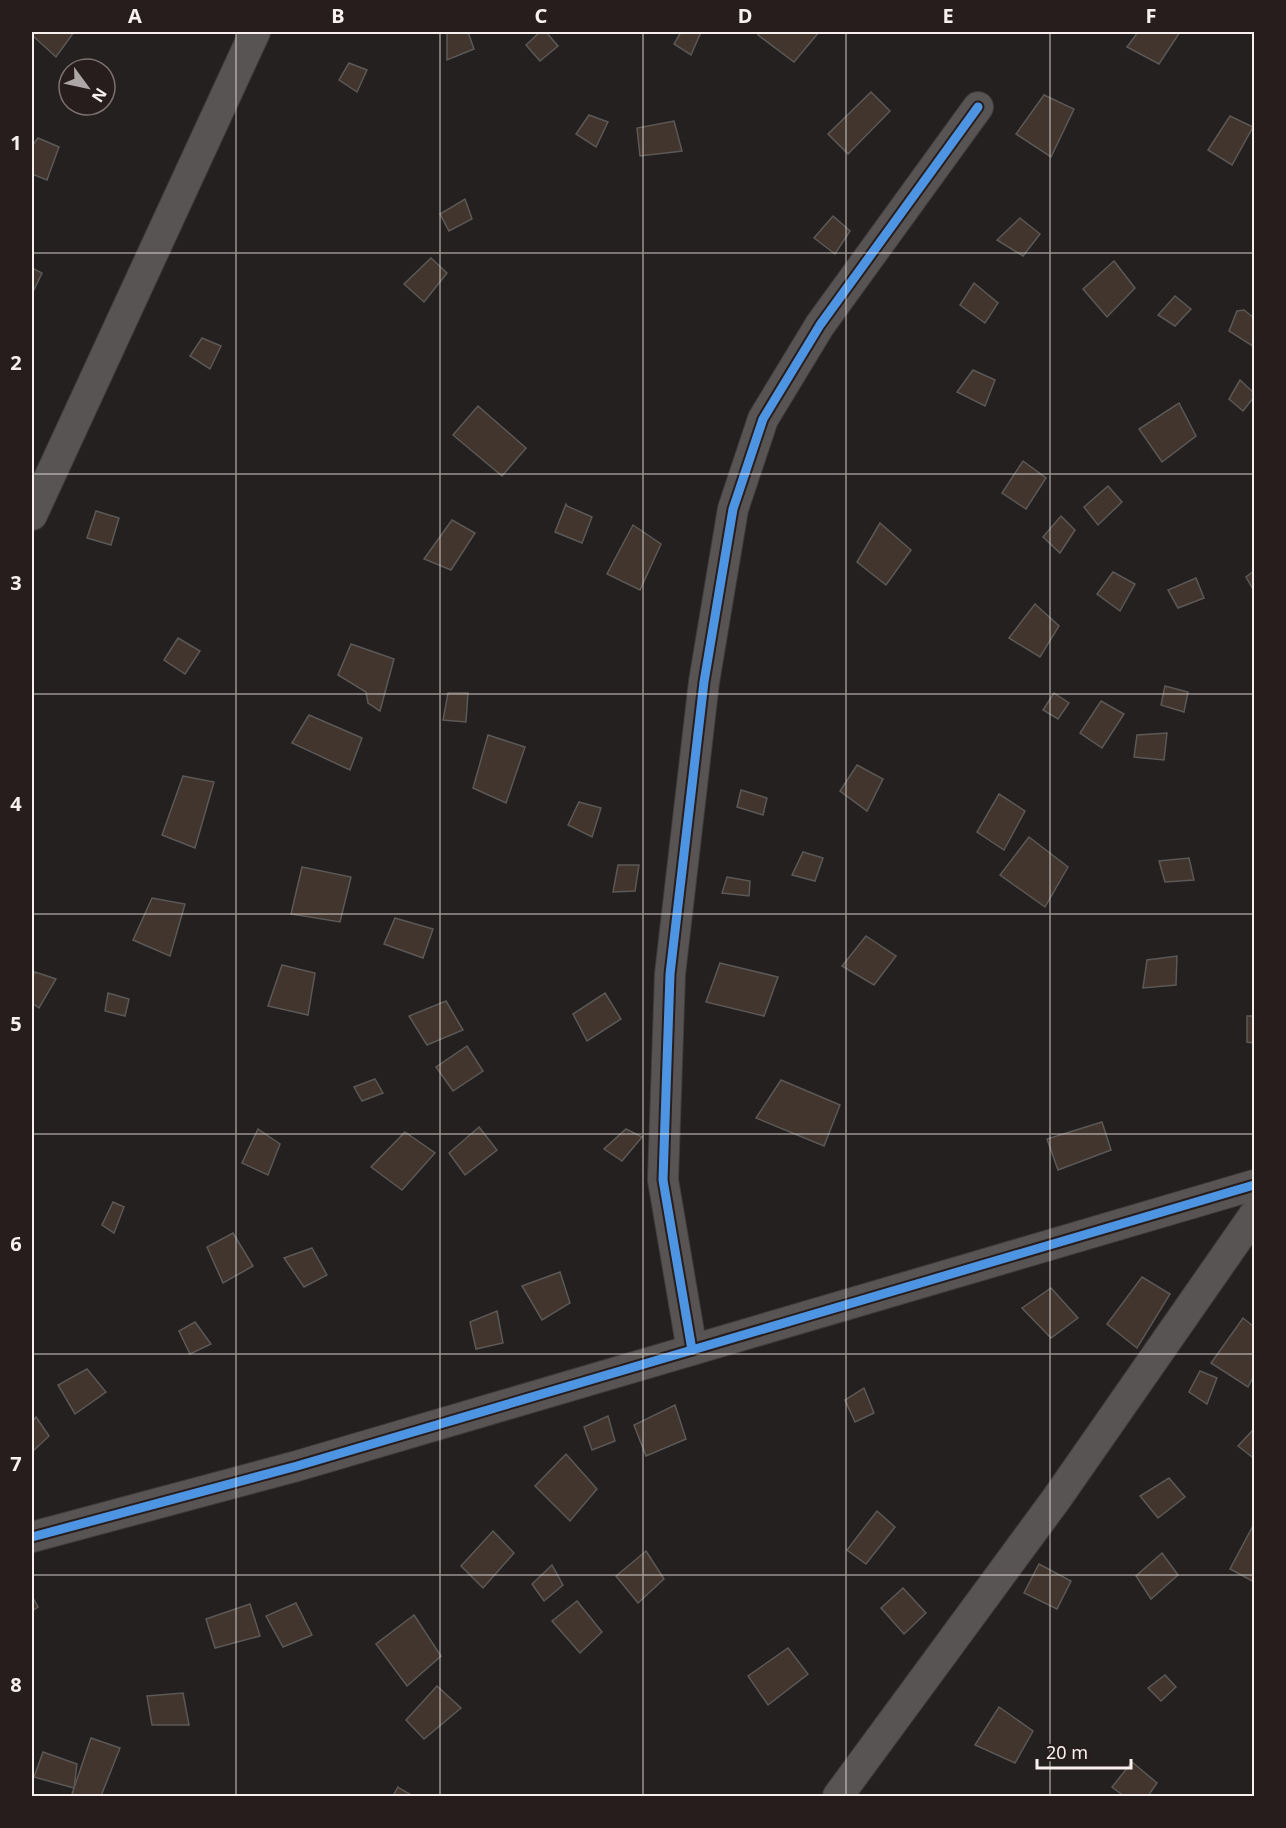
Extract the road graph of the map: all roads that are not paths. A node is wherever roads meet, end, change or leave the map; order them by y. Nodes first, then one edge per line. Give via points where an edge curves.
1 (255, 32) edge
2 (978, 107) dead end
3 (32, 515) edge
4 (1254, 1185) edge
5 (1254, 1215) edge
6 (692, 1350) junction
7 (32, 1537) edge
8 (838, 1797) edge

1 - 3 street
2 - 6 street via 820,325 763,419 733,509 704,681 670,974 663,1180
4 - 6 street
5 - 8 street via 1057,1498
6 - 7 street via 297,1466

